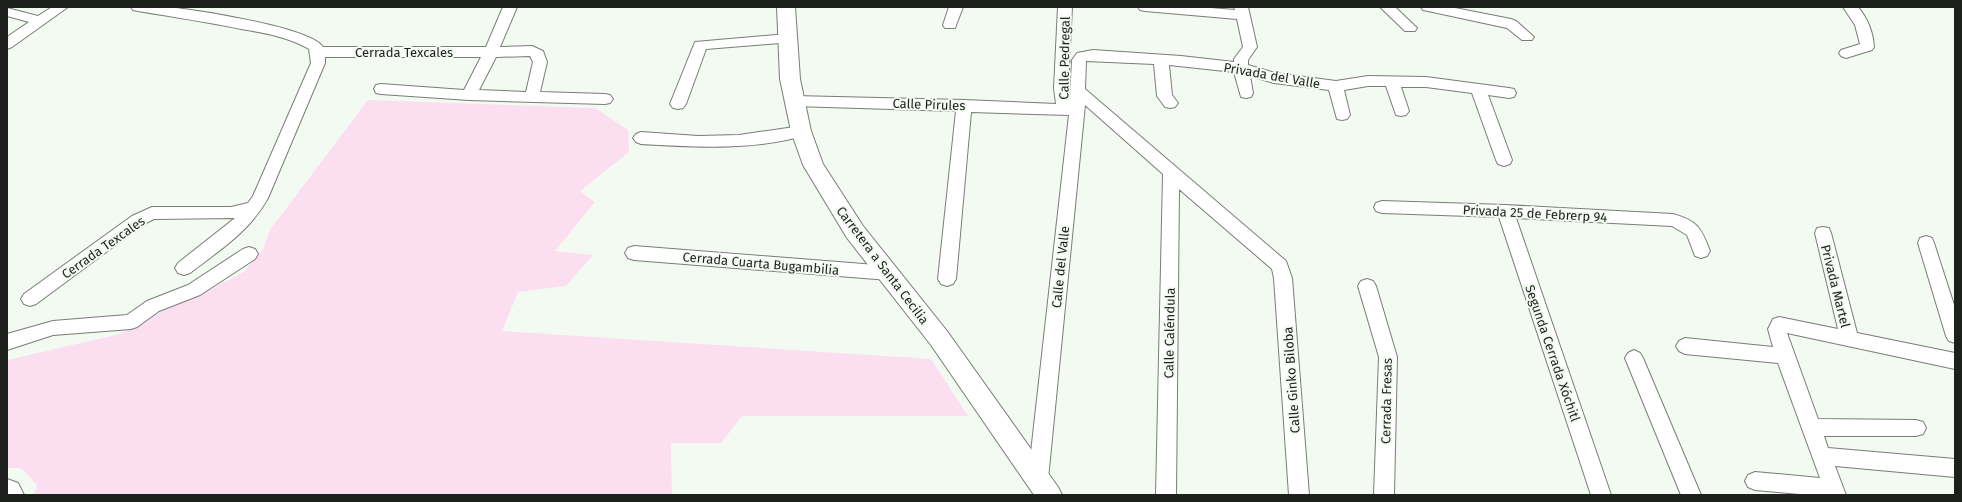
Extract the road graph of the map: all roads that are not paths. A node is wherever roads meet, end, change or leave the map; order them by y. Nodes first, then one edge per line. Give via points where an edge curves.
1 (61, 7) edge
2 (138, 7) edge
3 (510, 7) edge
4 (786, 7) edge
5 (956, 7) edge
6 (1065, 7) edge
7 (1145, 7) edge
8 (1386, 7) edge
9 (1428, 7) edge
10 (1850, 7) edge
11 (1242, 11) edge
12 (7, 12) edge
13 (40, 20) junction
14 (950, 25) dead end
15 (1410, 28) dead end
16 (1527, 37) dead end
17 (787, 38) junction
18 (7, 44) edge
19 (318, 52) junction
20 (491, 52) junction
21 (1846, 54) dead end
22 (1082, 56) joint
23 (1161, 60) junction
24 (1241, 68) junction
25 (1392, 82) junction
26 (1336, 86) junction
27 (381, 89) dead end
28 (1478, 89) junction
29 (1077, 90) junction
30 (1509, 93) dead end
31 (1246, 94) dead end
32 (469, 95) junction
33 (532, 96) junction
34 (605, 99) dead end
35 (794, 101) junction
36 (1170, 103) dead end
37 (678, 104) dead end
38 (964, 105) junction
39 (1070, 109) junction
40 (1402, 111) dead end
41 (1342, 115) dead end
42 (801, 131) junction
43 (641, 138) dead end
44 (1504, 160) dead end
45 (1171, 172) junction
46 (1382, 207) dead end
47 (253, 208) junction
48 (1505, 211) junction
49 (1823, 234) dead end
50 (1926, 243) dead end
51 (1702, 251) dead end
52 (634, 253) dead end
53 (249, 254) dead end
54 (184, 268) dead end
55 (889, 273) junction
56 (947, 279) dead end
57 (1367, 286) dead end
58 (30, 299) dead end
59 (1952, 315) edge
60 (1955, 336) edge
61 (1850, 339) junction
62 (7, 342) edge
63 (1685, 346) dead end
64 (1785, 356) junction
65 (1634, 358) dead end
66 (1955, 361) edge
67 (1811, 427) junction
68 (1916, 428) dead end
69 (1821, 456) junction
70 (1955, 468) edge
71 (1756, 481) dead end
72 (1044, 487) edge
73 (7, 488) edge
74 (1835, 492) edge
75 (14, 495) edge
76 (1166, 495) edge
77 (1299, 495) edge
78 (1384, 495) edge
79 (1601, 495) edge
80 (1691, 495) edge

1 - 13 street
2 - 19 street via 289,35 314,45
3 - 20 street
4 - 17 main road, Carretera a Santa Cecilia
5 - 14 street
6 - 39 street, Calle Pedregal via 1061,88
7 - 11 street
8 - 15 street
9 - 16 street via 1511,24
10 - 21 street via 1866,32 1866,47
11 - 24 street via 1250,47 1241,59
12 - 13 street
13 - 18 street
17 - 35 main road, Carretera a Santa Cecilia
17 - 37 street via 700,45
19 - 20 street, Cerrada Texcales
19 - 47 street via 318,63 260,198
20 - 32 street
20 - 33 street, Cerrada Texcales via 532,51 538,54 540,62
22 - 23 street, Privada del Valle
22 - 29 street, Calle del Valle via 1079,60
23 - 24 street, Privada del Valle
23 - 36 street via 1165,96
24 - 26 street, Privada del Valle via 1274,78
24 - 31 street
25 - 26 street, Privada del Valle via 1368,81
25 - 28 street, Privada del Valle via 1426,82
25 - 40 street
26 - 41 street
27 - 32 street
28 - 30 street, Privada del Valle
28 - 44 street
29 - 39 street, Calle del Valle
29 - 45 street
32 - 33 street
33 - 34 street
35 - 38 street, Calle Pirules
35 - 42 main road, Carretera a Santa Cecilia
38 - 39 street, Calle Pirules
38 - 56 street
39 - 72 street, Calle del Valle
42 - 43 street via 739,141 698,142
42 - 55 main road, Carretera a Santa Cecilia via 813,166 824,185 855,232
45 - 76 street, Calle Caléndula
45 - 77 street, Calle Ginko Biloba via 1280,266
46 - 48 street, Privada 25 de Febrerp 94
47 - 54 street via 234,230
47 - 58 street, Cerrada Texcales via 231,213 152,213 138,220
48 - 51 street, Privada 25 de Febrerp 94 via 1673,220 1688,225 1695,231
48 - 79 street, Segunda Cerrada Xóchitl
49 - 61 street, Privada Martel
50 - 59 street
52 - 55 street, Cerrada Cuarta Bugambilia
53 - 62 street via 194,290 153,306 131,322 53,328
55 - 72 main road, Carretera a Santa Cecilia via 939,338
57 - 78 street, Cerrada Fresas via 1388,357
59 - 60 street
61 - 64 street via 1779,324 1777,329
61 - 66 street
63 - 64 street
64 - 67 street
65 - 80 street
67 - 68 street
67 - 69 street
69 - 70 street
69 - 74 street
71 - 74 street
73 - 75 street

